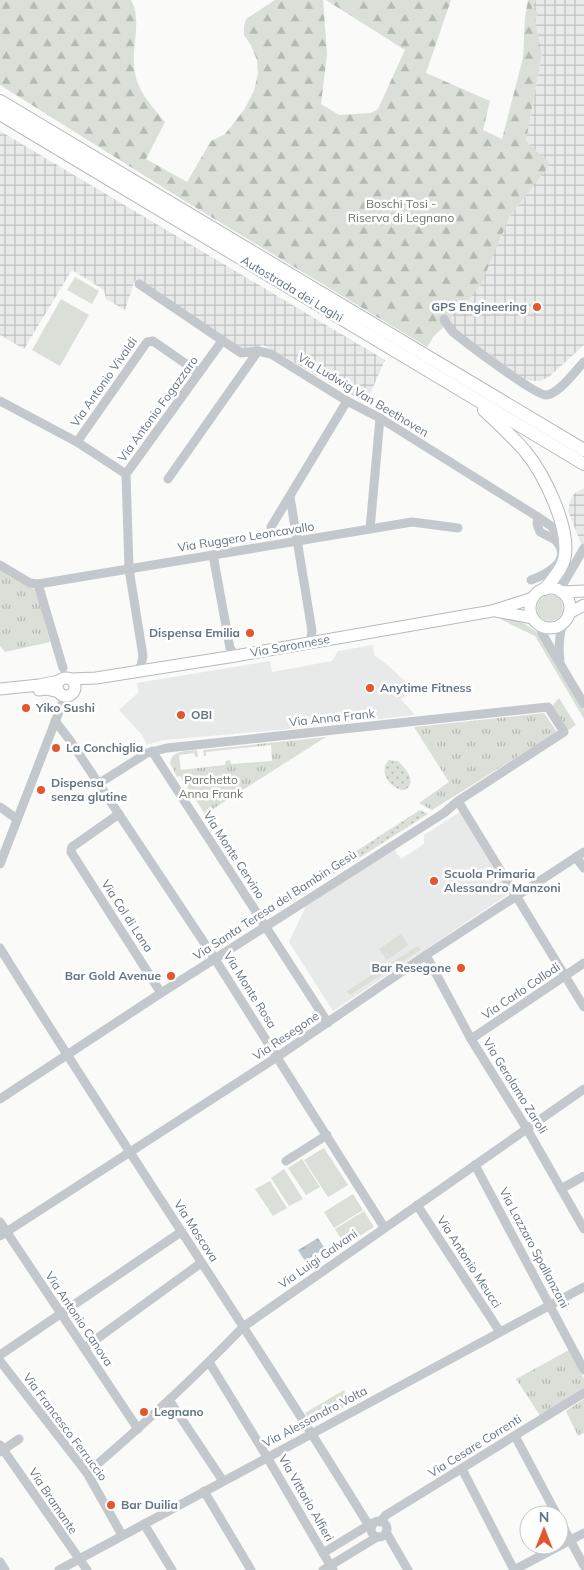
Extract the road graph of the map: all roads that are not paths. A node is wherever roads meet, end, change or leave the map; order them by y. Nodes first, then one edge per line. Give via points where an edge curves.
1 (0, 101) edge
2 (0, 114) edge
3 (139, 284) dead end
4 (444, 319) dead end
5 (222, 341) junction
6 (258, 351) junction
7 (584, 362) edge
8 (199, 373) junction
9 (468, 394) junction
10 (0, 401) edge
11 (347, 401) junction
12 (380, 418) junction
13 (77, 442) junction
14 (584, 450) edge
15 (584, 464) edge
16 (126, 474) junction
17 (168, 479) dead end
18 (290, 497) junction
19 (538, 517) junction
20 (272, 527) dead end
21 (458, 528) dead end
22 (370, 529) junction
23 (298, 541) junction
24 (566, 546) junction
25 (584, 548) edge
26 (213, 555) junction
27 (0, 565) edge
28 (129, 568) junction
29 (531, 580) dead end
30 (38, 584) junction
31 (545, 589) junction
32 (584, 591) edge
33 (560, 592) junction
34 (533, 598) junction
35 (584, 605) edge
36 (492, 611) junction
37 (569, 613) junction
38 (536, 622) junction
39 (563, 623) junction
40 (310, 643) junction
41 (234, 656) junction
42 (561, 664) junction
43 (136, 672) junction
44 (65, 686) junction
45 (0, 689) edge
46 (0, 694) edge
47 (584, 704) edge
48 (55, 721) junction
49 (564, 732) joint
50 (152, 751) junction
51 (98, 784) junction
52 (458, 801) junction
53 (0, 807) edge
54 (118, 814) junction
55 (17, 819) junction
56 (580, 854) edge
57 (0, 864) edge
58 (584, 868) edge
59 (516, 896) junction
60 (266, 926) junction
61 (0, 948) edge
62 (426, 955) junction
63 (215, 959) junction
64 (584, 963) edge
65 (565, 977) junction
66 (161, 993) junction
67 (584, 1007) edge
68 (328, 1022) junction
69 (471, 1039) junction
70 (66, 1055) junction
71 (277, 1057) junction
72 (584, 1089) edge
73 (0, 1098) edge
74 (527, 1129) junction
75 (327, 1135) junction
76 (130, 1152) junction
77 (286, 1161) dead end
78 (475, 1165) junction
79 (584, 1176) edge
80 (561, 1188) junction
81 (417, 1205) junction
82 (0, 1222) edge
83 (384, 1228) junction
84 (584, 1229) edge
85 (182, 1232) junction
86 (3, 1234) edge
87 (201, 1263) junction
88 (584, 1287) edge
89 (550, 1305) junction
90 (61, 1314) junction
91 (243, 1327) junction
92 (500, 1332) junction
93 (84, 1348) junction
94 (0, 1355) edge
95 (0, 1361) edge
96 (209, 1362) junction
97 (584, 1370) edge
98 (584, 1393) edge
99 (169, 1400) junction
100 (138, 1429) junction
101 (312, 1433) junction
102 (514, 1436) junction
103 (20, 1439) dead end
104 (1, 1449) edge
105 (268, 1457) junction
106 (462, 1469) junction
107 (87, 1473) junction
108 (223, 1481) junction
109 (204, 1491) junction
110 (552, 1505) edge
111 (144, 1524) junction
112 (374, 1524) junction
113 (386, 1532) junction
114 (584, 1533) edge
115 (122, 1535) junction
116 (377, 1537) junction
117 (570, 1540) junction
118 (323, 1553) junction
119 (78, 1559) junction
120 (0, 1562) edge
121 (584, 1566) edge
122 (329, 1569) edge
123 (5, 1570) edge
124 (59, 1570) edge
125 (87, 1570) edge
126 (172, 1570) edge
127 (251, 1570) edge
128 (408, 1570) edge
129 (514, 1570) edge

1 - 14 highway, Autostrada dei Laghi
2 - 9 highway, Autostrada dei Laghi
3 - 5 street, Via Ludwig Van Beethoven
4 - 7 street via 455,333 525,385 543,394 558,390
5 - 6 street, Via Ludwig Van Beethoven via 241,353
5 - 8 street, Via Antonio Fogazzaro
6 - 11 street, Via Ludwig Van Beethoven via 271,354
6 - 17 street
8 - 13 street, Via Antonio Vivaldi via 153,341 147,342
8 - 16 street, Via Antonio Fogazzaro
9 - 15 highway, Autostrada dei Laghi
9 - 24 highway via 538,469 562,524
10 - 13 street
11 - 12 street, Via Ludwig Van Beethoven
11 - 18 street
12 - 19 street, Via Ludwig Van Beethoven
12 - 22 street
13 - 16 street
16 - 28 street, Via Antonio Fogazzaro
18 - 20 street
18 - 23 street
19 - 24 street, Via Ludwig Van Beethoven via 562,537
19 - 29 street via 540,532 558,543 561,550 555,568
21 - 22 street, Via Ruggero Leoncavallo via 412,522
22 - 23 street, Via Ruggero Leoncavallo
23 - 26 street, Via Ruggero Leoncavallo
23 - 40 street via 312,631
24 - 31 highway via 560,570
25 - 33 street
26 - 28 street, Via Ruggero Leoncavallo
26 - 41 street
27 - 30 street via 30,583
28 - 30 street, Via Ruggero Leoncavallo
28 - 43 street, Via Antonio Fogazzaro via 143,656
30 - 44 street
31 - 33 main road
31 - 34 main road, Via Saronnese
32 - 33 main road
33 - 37 main road via 567,599
34 - 36 main road, Via Saronnese
34 - 38 main road via 530,606
35 - 37 main road
36 - 38 main road, Via Saronnese
36 - 40 main road, Via Saronnese
37 - 39 main road
38 - 39 main road, Via Saronnese via 552,628
38 - 42 street
39 - 42 street via 558,647
40 - 41 main road, Via Saronnese
41 - 43 main road, Via Saronnese
42 - 47 street
43 - 44 main road, Via Saronnese
44 - 45 main road, Via Saronnese
44 - 46 main road, Via Saronnese
44 - 48 street
48 - 51 street, Via Monte Rosa
48 - 55 street
49 - 50 street, Via Anna Frank via 548,707
49 - 52 street, Via Santa Teresa del Bambin Gesù
50 - 51 street, Via Anna Frank
50 - 60 street, Via Monte Cervino
51 - 54 street, Via Monte Rosa
52 - 59 street
52 - 60 street, Via Santa Teresa del Bambin Gesù
53 - 55 street
54 - 63 street, Via Monte Rosa
54 - 66 street, Via Col di Lana via 72,847 71,852
55 - 57 street
56 - 58 street
56 - 59 street, Via Resegone
59 - 62 street, Via Resegone
59 - 65 street
60 - 63 street, Via Santa Teresa del Bambin Gesù
60 - 68 street, Via Monte Cervino
61 - 70 street, Via Moscova
62 - 68 street, Via Resegone
62 - 69 street, Via Gerolamo Zaroli
63 - 66 street, Via Santa Teresa del Bambin Gesù
63 - 71 street, Via Monte Rosa
64 - 65 street, Via Carlo Collodi
65 - 67 street
65 - 69 street, Via Carlo Collodi
66 - 70 street, Via Santa Teresa del Bambin Gesù
68 - 71 street, Via Resegone
69 - 74 street, Via Gerolamo Zaroli
70 - 73 street, Via Santa Teresa del Bambin Gesù
70 - 76 street, Via Moscova
71 - 75 street, Via Monte Rosa
71 - 76 street, Via Resegone
72 - 74 street, Via Luigi Galvani
74 - 78 street, Via Luigi Galvani
74 - 80 street, Via Gerolamo Zaroli
75 - 77 street
75 - 83 street, Via Monte Rosa
76 - 85 street, Via Moscova
76 - 86 street, Via Resegone
78 - 81 street, Via Luigi Galvani
78 - 89 street, Via Lazzaro Spallanzani
79 - 80 street
80 - 84 street, Via Gerolamo Zaroli
81 - 83 street, Via Luigi Galvani
81 - 92 street, Via Antonio Meucci
82 - 86 street, Via Antonio Canova
83 - 91 street, Via Luigi Galvani
85 - 87 street, Via Moscova
85 - 90 street
86 - 90 street, Via Antonio Canova
87 - 91 street, Via Moscova
87 - 93 street
88 - 89 street, Via Alessandro Volta
89 - 92 street, Via Alessandro Volta
89 - 97 street, Via Lazzaro Spallanzani
90 - 93 street, Via Antonio Canova
90 - 94 street
91 - 96 street, Via Luigi Galvani
91 - 101 street, Via Moscova
92 - 101 street, Via Alessandro Volta
93 - 100 street, Via Antonio Canova
95 - 107 street, Via Francesco Ferruccio
96 - 99 street, Via Luigi Galvani
96 - 105 street, Via Vittorio Alfieri
98 - 102 street, Via Cesare Correnti
99 - 100 street, Via Luigi Galvani
99 - 108 street
100 - 107 street, Via Luigi Galvani
101 - 105 street, Via Alessandro Volta
101 - 112 street, Via Moscova
102 - 106 street, Via Cesare Correnti
102 - 110 street
103 - 104 street
104 - 119 street, Via Bramante
105 - 108 street, Via Alessandro Volta
105 - 118 street, Via Vittorio Alfieri
106 - 112 street, Via Cesare Correnti
106 - 129 street
107 - 115 street, Via Francesco Ferruccio
108 - 109 street, Via Alessandro Volta
109 - 111 street, Via Alessandro Volta
109 - 127 street
111 - 115 street, Via Alessandro Volta
111 - 126 street
112 - 113 street via 386,1525
112 - 116 street via 372,1533
112 - 118 street, Via Cesare Correnti
113 - 116 street via 384,1536
113 - 128 street
114 - 117 street
115 - 119 street, Via Alessandro Volta
116 - 122 street
117 - 121 street
117 - 129 street
118 - 122 street, Via Vittorio Alfieri
119 - 124 street, Via Alessandro Volta
119 - 125 street, Via Bramante
120 - 123 street

